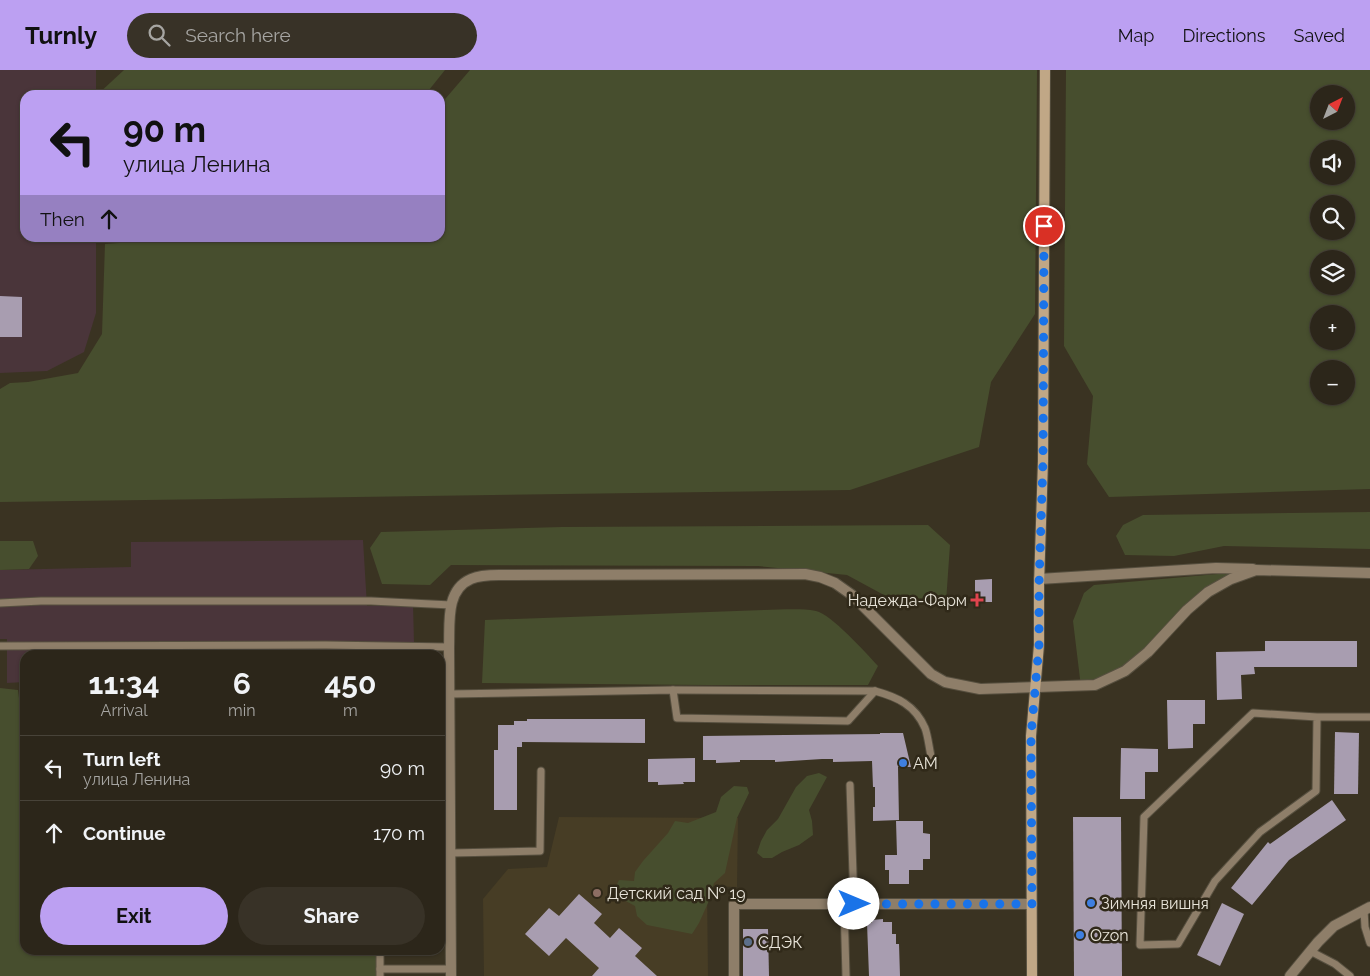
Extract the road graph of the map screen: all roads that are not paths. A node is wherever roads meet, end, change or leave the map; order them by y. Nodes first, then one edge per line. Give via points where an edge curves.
1 (1045, 70) edge
2 (1256, 570) junction
3 (1370, 573) edge
4 (1039, 582) junction
5 (0, 603) edge
6 (451, 605) junction
7 (0, 646) edge
8 (450, 647) junction
9 (1035, 688) junction
10 (673, 690) junction
11 (875, 691) junction
12 (450, 694) junction
13 (1317, 717) junction
14 (1370, 718) edge
15 (445, 756) edge
16 (931, 756) dead end
17 (541, 771) dead end
18 (850, 785) dead end
19 (450, 854) junction
20 (849, 904) junction
21 (1032, 904) junction
22 (1367, 908) edge
23 (1370, 943) edge
24 (1310, 951) junction
25 (380, 955) edge
26 (380, 973) edge
27 (451, 973) edge
28 (734, 976) edge
29 (846, 976) edge
30 (1032, 976) edge
31 (1290, 976) edge
32 (1350, 976) edge

1 - 4 main road via 1043,461
2 - 3 street
2 - 4 street via 1216,568
2 - 9 street via 1208,592 1125,671 1095,685
4 - 9 main road
5 - 6 lane via 371,601
6 - 8 street
6 - 9 street via 462,585 484,576 806,574 835,583 852,595 931,674 946,682 980,689
7 - 8 lane
8 - 12 street
9 - 21 main road via 1031,736
10 - 11 lane
10 - 11 lane via 677,718 848,721
10 - 12 lane
11 - 16 lane via 909,705 926,729
12 - 15 street
13 - 13 lane via 1316,791 1260,832 1215,881 1178,944 1140,945 1144,817 1253,713
13 - 14 lane
15 - 19 street
17 - 19 lane via 540,851
18 - 20 lane
19 - 27 street
20 - 21 street
20 - 28 street via 734,904
20 - 29 lane
21 - 30 main road
22 - 23 lane via 1365,927
22 - 24 street via 1334,926
24 - 31 street
24 - 32 lane
25 - 26 lane
26 - 27 lane

